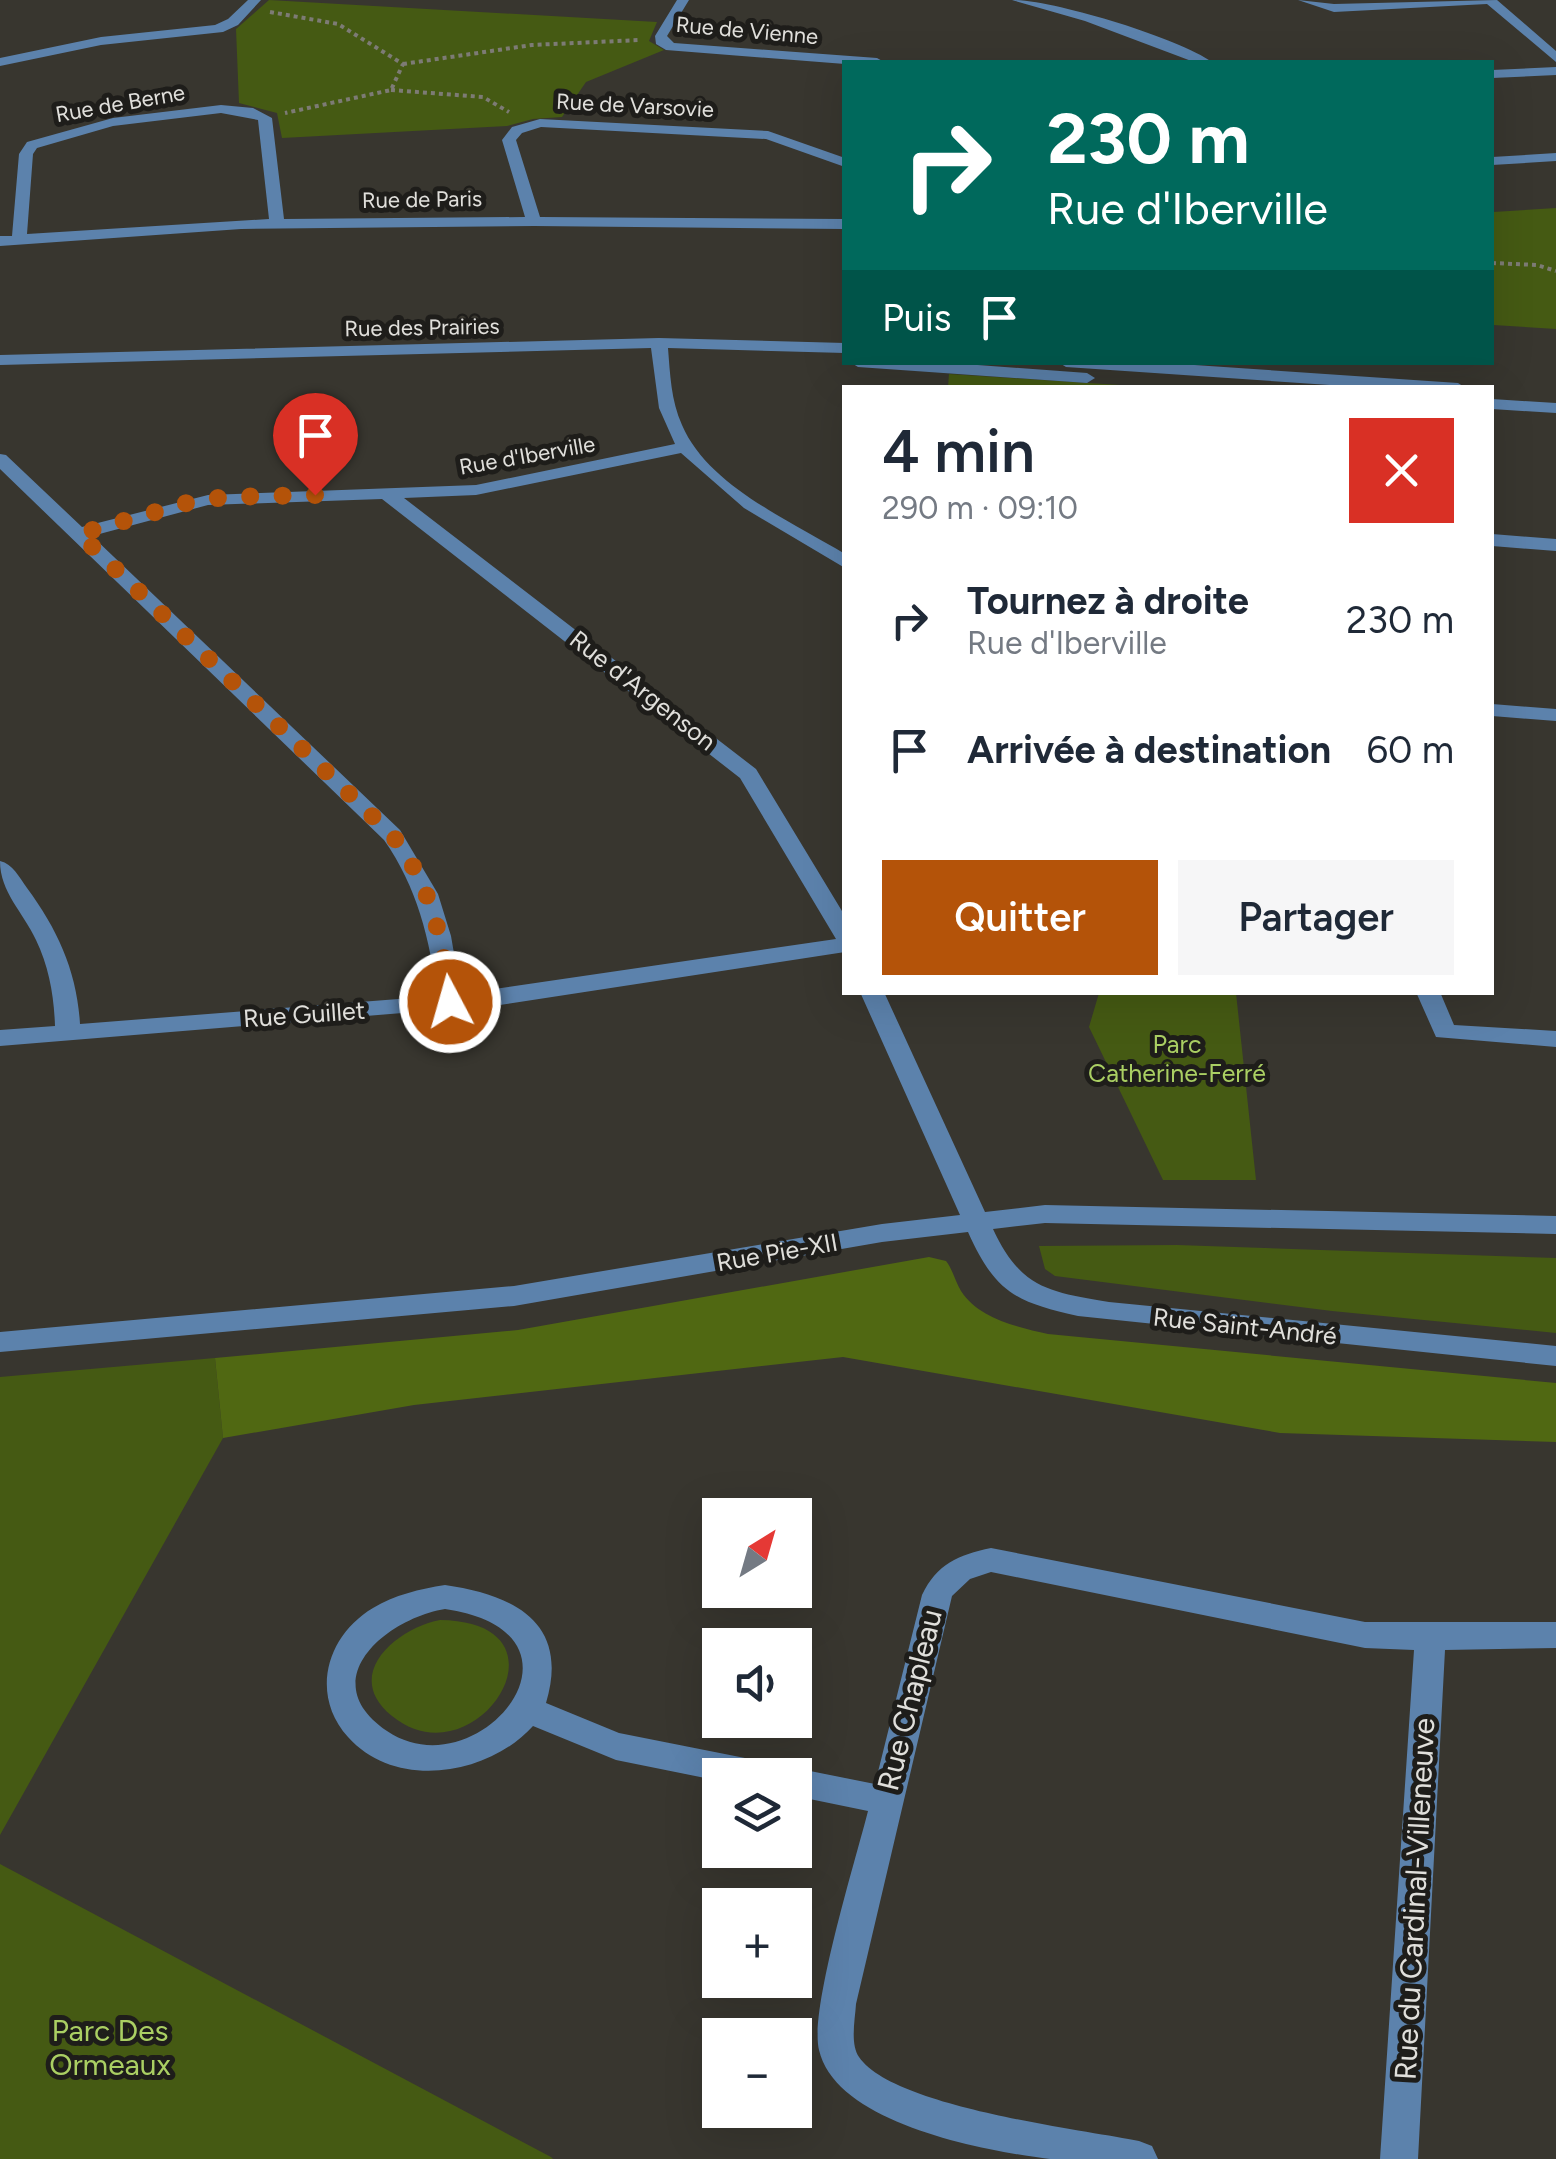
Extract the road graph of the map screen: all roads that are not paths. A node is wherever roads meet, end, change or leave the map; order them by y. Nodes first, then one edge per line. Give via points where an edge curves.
1 (683, 0) edge
2 (1018, 0) edge
3 (1304, 0) edge
4 (1490, 0) edge
5 (251, 4) edge
6 (1556, 58) edge
7 (847, 60) edge
8 (1199, 60) edge
9 (0, 62) edge
10 (1556, 71) edge
11 (1494, 74) edge
12 (1556, 157) edge
13 (1494, 161) edge
14 (842, 162) edge
15 (534, 221) junction
16 (277, 224) junction
17 (842, 224) edge
18 (19, 240) junction
19 (0, 241) edge
20 (842, 348) edge
21 (660, 351) junction
22 (0, 360) edge
23 (842, 362) edge
24 (929, 365) edge
25 (1085, 365) edge
26 (0, 374) edge
27 (1260, 375) edge
28 (1187, 381) edge
29 (1219, 385) edge
30 (1412, 385) edge
31 (1494, 390) edge
32 (1556, 394) edge
33 (1494, 404) edge
34 (1556, 408) edge
35 (686, 447) junction
36 (0, 460) edge
37 (388, 494) junction
38 (79, 534) junction
39 (1494, 540) edge
40 (1556, 544) edge
41 (842, 560) edge
42 (1494, 710) edge
43 (1556, 715) edge
44 (0, 868) edge
45 (842, 930) edge
46 (842, 946) edge
47 (873, 995) edge
48 (1429, 995) edge
49 (450, 1002) junction
50 (68, 1032) junction
51 (0, 1038) edge
52 (1556, 1039) edge
53 (976, 1219) junction
54 (1556, 1225) edge
55 (0, 1342) edge
56 (1556, 1356) edge
57 (1556, 1635) edge
58 (1430, 1638) junction
59 (527, 1710) junction
60 (702, 1763) edge
61 (812, 1785) edge
62 (885, 1800) junction
63 (1021, 2147) edge
64 (1139, 2159) edge
65 (1399, 2159) edge

1 - 7 street, Rue de Vienne via 661,38 666,45
2 - 8 street via 1098,20
3 - 4 street via 1339,8
4 - 6 street
5 - 9 street via 218,28 100,41
10 - 11 street
12 - 13 street
14 - 15 street, Rue de Varsovie via 768,135 532,125 508,140
15 - 16 street, Rue de Paris
15 - 17 street, Rue de Paris
16 - 18 street, Rue de Paris
16 - 18 street, Rue de Berne via 265,118 239,109 175,112 41,141 26,154
18 - 19 street, Rue de Paris
20 - 21 street, Rue des Prairies via 764,343
21 - 22 street, Rue des Prairies
21 - 23 street, Rue des Prairies
21 - 26 street, Rue des Prairies
21 - 35 street via 672,422
24 - 28 street
25 - 28 street
27 - 28 street
27 - 30 street
28 - 29 street
31 - 32 street
33 - 34 street
35 - 37 street, Rue d'Iberville via 494,488
35 - 41 street via 740,494
36 - 38 street
37 - 38 street, Rue d'Iberville via 208,500
37 - 45 street, Rue d'Argenson via 748,774
38 - 49 street via 392,835 432,903
39 - 40 street
42 - 43 street
44 - 50 street via 32,908 57,956
46 - 49 street, Rue Guillet
47 - 53 street
48 - 52 street via 1445,1032
49 - 50 street, Rue Guillet
50 - 51 street, Rue Guillet
53 - 54 street, Rue Pie-XII via 1112,1213
53 - 55 street, Rue Pie-XII via 514,1296
53 - 56 street, Rue Saint-André via 1007,1278 1068,1306
57 - 58 street, Rue Chapleau
58 - 62 street, Rue Chapleau via 1334,1631 991,1560 964,1564 936,1595
58 - 65 street, Rue du Cardinal-Villeneuve
59 - 59 street via 538,1682 531,1639 518,1621 472,1599 430,1599 390,1612 368,1628 342,1670 348,1715 362,1733 406,1756 476,1750 506,1733
59 - 60 street via 616,1746
61 - 62 street
62 - 63 street, Rue Chapleau via 838,2004 836,2049 848,2072 898,2106
63 - 64 street, Rue Chapleau

